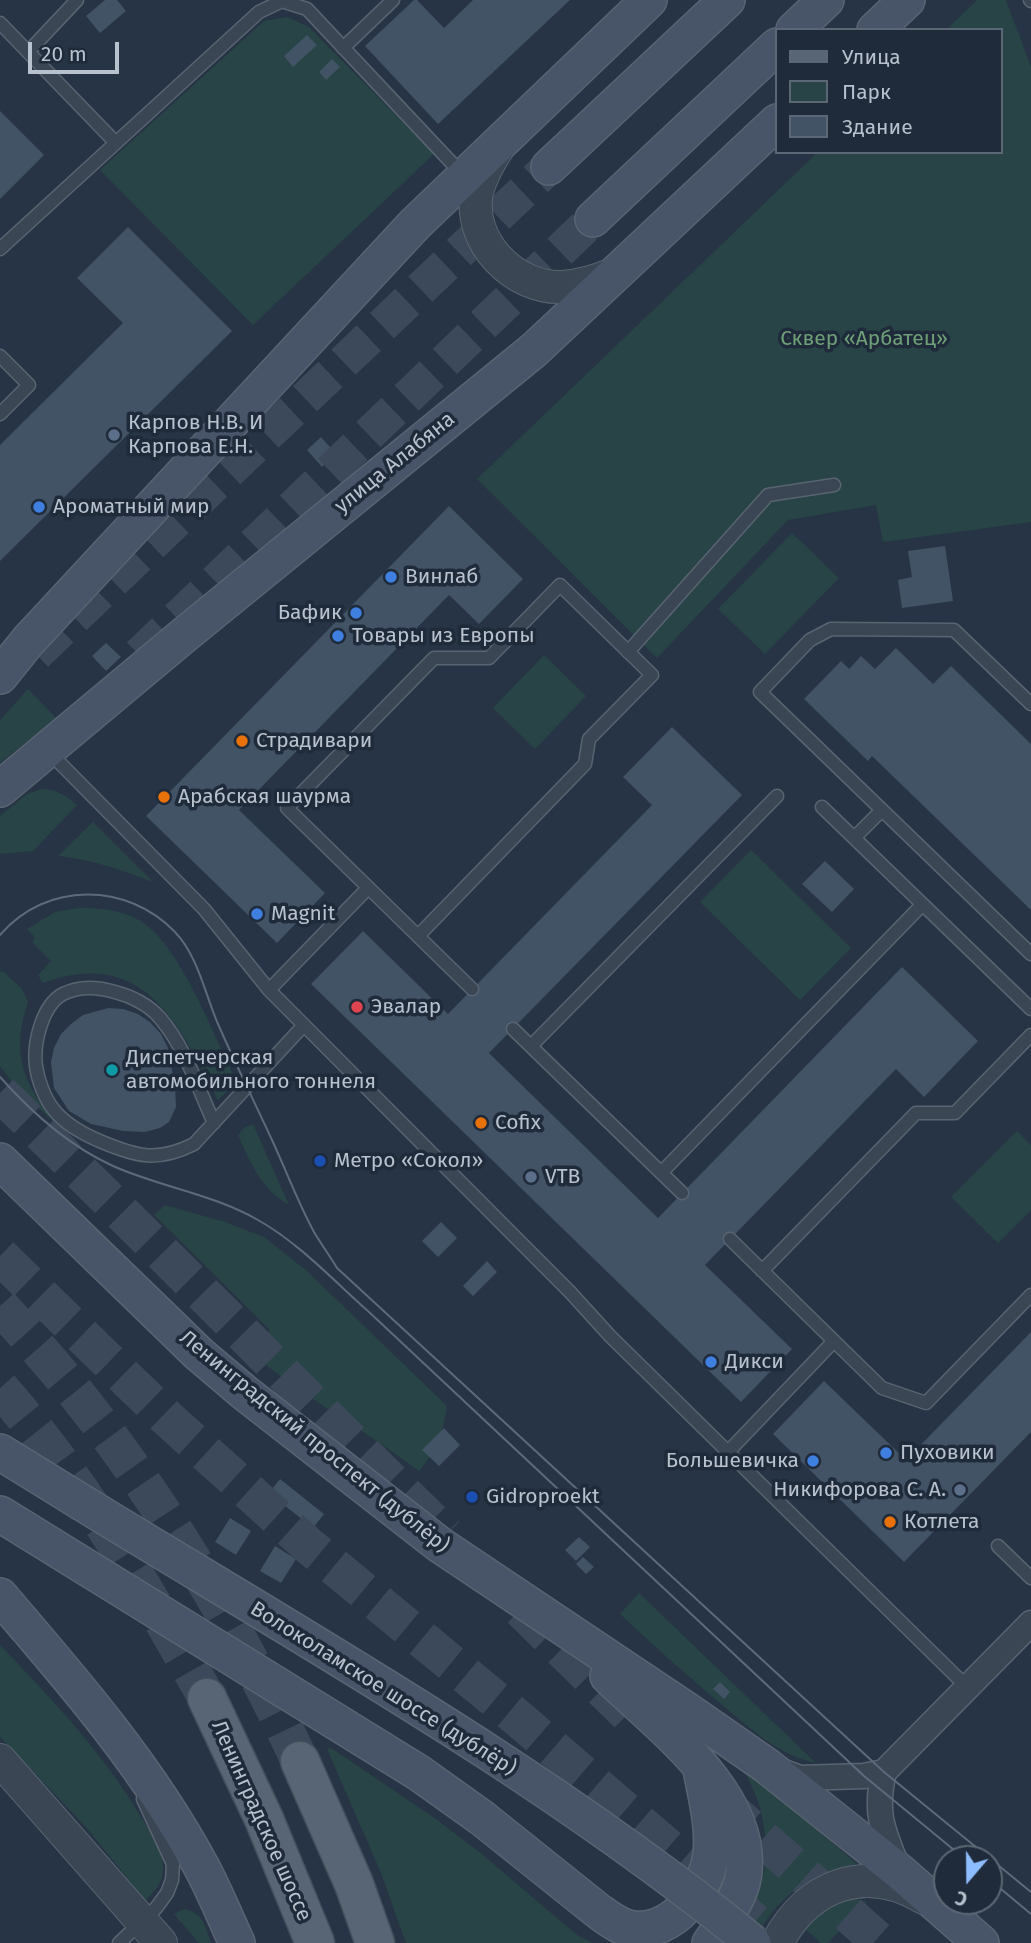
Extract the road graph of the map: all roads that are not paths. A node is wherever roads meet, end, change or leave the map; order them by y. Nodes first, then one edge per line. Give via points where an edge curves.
1 (77, 0) edge
2 (393, 0) edge
3 (649, 0) edge
4 (727, 0) edge
5 (826, 0) edge
6 (907, 0) edge
7 (0, 23) edge
8 (796, 28) edge
9 (877, 28) edge
10 (776, 47) edge
11 (343, 48) junction
12 (28, 52) junction
13 (776, 123) edge
14 (116, 142) junction
15 (500, 144) junction
16 (549, 167) tunnel mouth
17 (464, 176) junction
18 (593, 219) tunnel mouth
19 (0, 249) edge
20 (620, 272) junction
21 (0, 356) edge
22 (0, 414) edge
23 (834, 485) dead end
24 (628, 652) junction
25 (0, 676) edge
26 (1031, 704) edge
27 (47, 750) junction
28 (0, 789) edge
29 (777, 796) dead end
30 (822, 807) dead end
31 (882, 810) junction
32 (854, 838) junction
33 (369, 888) junction
34 (922, 905) junction
35 (418, 936) junction
36 (1031, 954) edge
37 (472, 989) dead end
38 (269, 990) junction
39 (1031, 1009) edge
40 (304, 1025) junction
41 (513, 1029) dead end
42 (1031, 1035) edge
43 (531, 1046) junction
44 (214, 1123) junction
45 (0, 1161) edge
46 (661, 1173) junction
47 (682, 1193) dead end
48 (730, 1240) dead end
49 (762, 1271) junction
50 (1031, 1295) edge
51 (834, 1341) junction
52 (0, 1452) edge
53 (728, 1452) junction
54 (0, 1514) edge
55 (998, 1546) dead end
56 (1031, 1578) edge
57 (0, 1596) edge
58 (552, 1619) junction
59 (1031, 1623) edge
60 (967, 1687) junction
61 (207, 1699) tunnel mouth
62 (133, 1759) junction
63 (0, 1760) edge
64 (300, 1761) tunnel mouth
65 (767, 1766) junction
66 (701, 1769) junction
67 (884, 1772) junction
68 (900, 1872) junction
69 (933, 1902) edge
70 (933, 1904) edge
71 (948, 1915) edge
72 (151, 1932) edge
73 (119, 1943) edge
74 (237, 1943) edge
75 (315, 1943) edge
76 (375, 1943) edge
77 (710, 1943) edge
78 (753, 1943) edge
79 (777, 1943) edge
80 (981, 1943) edge

1 - 12 lane
2 - 11 lane
3 - 15 main road
4 - 16 main road
5 - 8 main road
6 - 9 main road
7 - 12 lane
10 - 18 main road
11 - 14 lane via 307,9 282,1 259,12
11 - 17 lane
12 - 14 lane
13 - 20 main road, улица Алабяна
14 - 19 lane
15 - 17 main road
15 - 20 street via 476,195 478,221 499,262 516,276 560,287 588,284
17 - 25 main road
20 - 27 main road, улица Алабяна via 534,350
21 - 22 lane via 29,385
23 - 24 lane via 768,495
24 - 33 lane via 560,585 489,658 434,658 287,808
24 - 35 lane via 652,675 589,739 585,764
26 - 31 lane via 954,630 831,629 810,640 760,692
27 - 28 main road, улица Алабяна
27 - 38 lane via 204,909
29 - 43 lane
30 - 32 lane
31 - 32 lane
31 - 36 lane
32 - 34 lane
33 - 35 lane
33 - 38 lane
34 - 39 lane
34 - 46 lane
35 - 37 lane
38 - 40 lane
40 - 44 lane
40 - 53 lane
41 - 43 lane
42 - 49 lane via 955,1113 916,1113
43 - 46 lane
44 - 44 lane via 194,1144 174,1154 151,1156 93,1139 70,1125 53,1109 36,1066 36,1045 50,1006 62,994 102,988 141,1003 177,1041
45 - 58 main road, Ленинградский проспект (дублёр) via 245,1393 440,1545
46 - 47 lane
48 - 49 lane
49 - 51 lane
50 - 51 lane via 926,1403 881,1388
51 - 53 lane
52 - 78 main road, Волоколамское шоссе (дублёр), bridge via 515,1771 625,1845
53 - 60 lane
54 - 66 main road via 419,1773 614,1923 632,1930 668,1923 704,1880 712,1828
55 - 56 lane
57 - 62 main road
58 - 65 main road
58 - 66 main road
59 - 60 street
60 - 67 street
61 - 75 main road, Ленинградское шоссе via 264,1819
62 - 72 lane via 142,1796 173,1864 172,1880
62 - 74 main road via 201,1866
63 - 72 street
64 - 76 main road
65 - 67 street via 800,1778
65 - 68 main road
66 - 77 main road via 721,1793 744,1850 739,1893
67 - 68 street via 881,1827
68 - 69 main road
70 - 79 street via 907,1888 857,1880 808,1902
71 - 80 main road
72 - 73 lane

